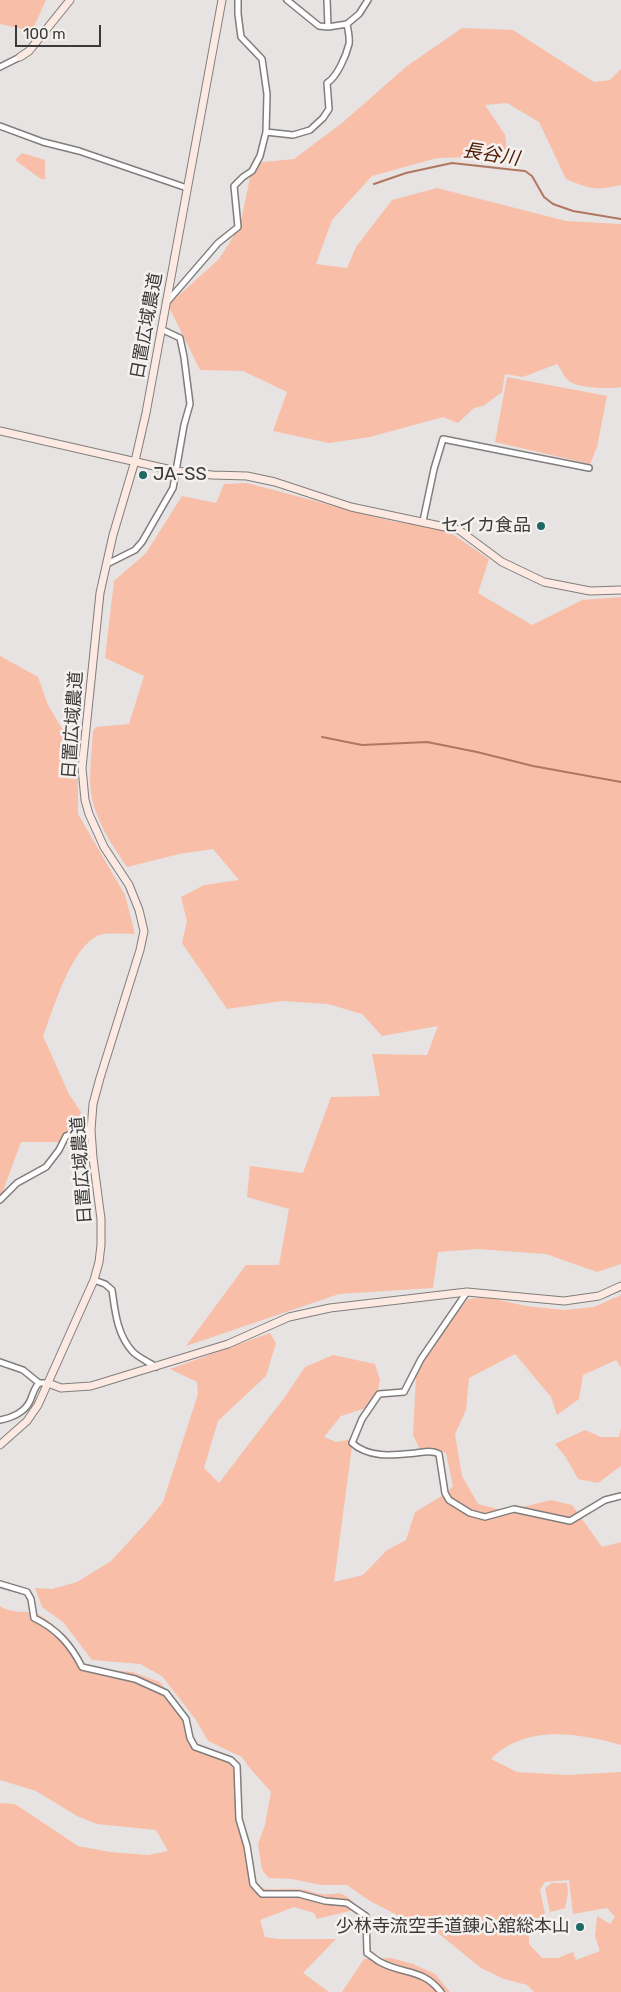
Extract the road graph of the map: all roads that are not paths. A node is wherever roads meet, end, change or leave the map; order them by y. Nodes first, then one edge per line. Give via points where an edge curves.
1 (70, 0) edge
2 (222, 0) edge
3 (238, 0) edge
4 (287, 0) edge
5 (327, 0) edge
6 (368, 0) edge
7 (347, 24) junction
8 (328, 27) junction
9 (20, 57) joint
10 (0, 67) edge
11 (0, 126) edge
12 (266, 132) junction
13 (187, 188) junction
14 (167, 302) junction
15 (163, 330) junction
16 (0, 431) edge
17 (135, 461) junction
18 (589, 468) dead end
19 (176, 471) junction
20 (423, 521) junction
21 (106, 564) junction
22 (621, 590) edge
23 (91, 1130) junction
24 (0, 1200) edge
25 (94, 1280) junction
26 (621, 1286) edge
27 (467, 1292) junction
28 (0, 1362) edge
29 (157, 1367) junction
30 (39, 1383) junction
31 (48, 1383) junction
32 (0, 1420) edge
33 (0, 1445) edge
34 (621, 1496) edge
35 (0, 1584) edge
36 (441, 1992) edge

1 - 9 street
2 - 13 street, 日置広域農道
3 - 12 street via 241,37 262,59 267,94
4 - 8 street via 319,26
5 - 8 street
6 - 7 street
7 - 8 street
7 - 12 street via 349,44 342,62 327,83 329,109 323,118 310,130 293,135
9 - 10 street
11 - 13 street
12 - 14 street via 252,171 234,186 238,227 218,243
13 - 14 street, 日置広域農道
14 - 15 street, 日置広域農道
15 - 17 street, 日置広域農道
15 - 19 street via 180,338 190,399
16 - 17 street
17 - 19 street
17 - 21 street, 日置広域農道
18 - 20 street via 443,439
19 - 20 street via 260,478 350,507
19 - 21 street via 171,494 142,542 135,550
20 - 22 street via 460,530 508,565 544,582 590,591
21 - 23 street, 日置広域農道 via 98,607 83,783 89,814 104,847 134,896 144,931 93,1104
23 - 24 street via 85,1128 66,1136 46,1167 17,1183
23 - 25 street, 日置広域農道 via 101,1244
25 - 29 street via 112,1290 118,1324 133,1352
25 - 31 street, 日置広域農道
26 - 27 street via 599,1296 564,1302
27 - 29 street via 330,1308 289,1317 228,1344
27 - 34 street via 421,1359 404,1392 379,1394 362,1419 352,1443 388,1456 439,1454 449,1500 478,1516 514,1509 570,1520 605,1500
28 - 30 street via 23,1370
29 - 31 street via 91,1386 61,1388
30 - 31 street
30 - 32 street via 23,1410
31 - 33 street, 日置広域農道 via 26,1421
35 - 36 street via 27,1592 34,1618 66,1640 82,1667 135,1679 166,1693 186,1719 190,1738 196,1747 231,1760 237,1766 239,1819 253,1884 262,1894 299,1894 347,1903 366,1916 367,1953 381,1963 433,1981

